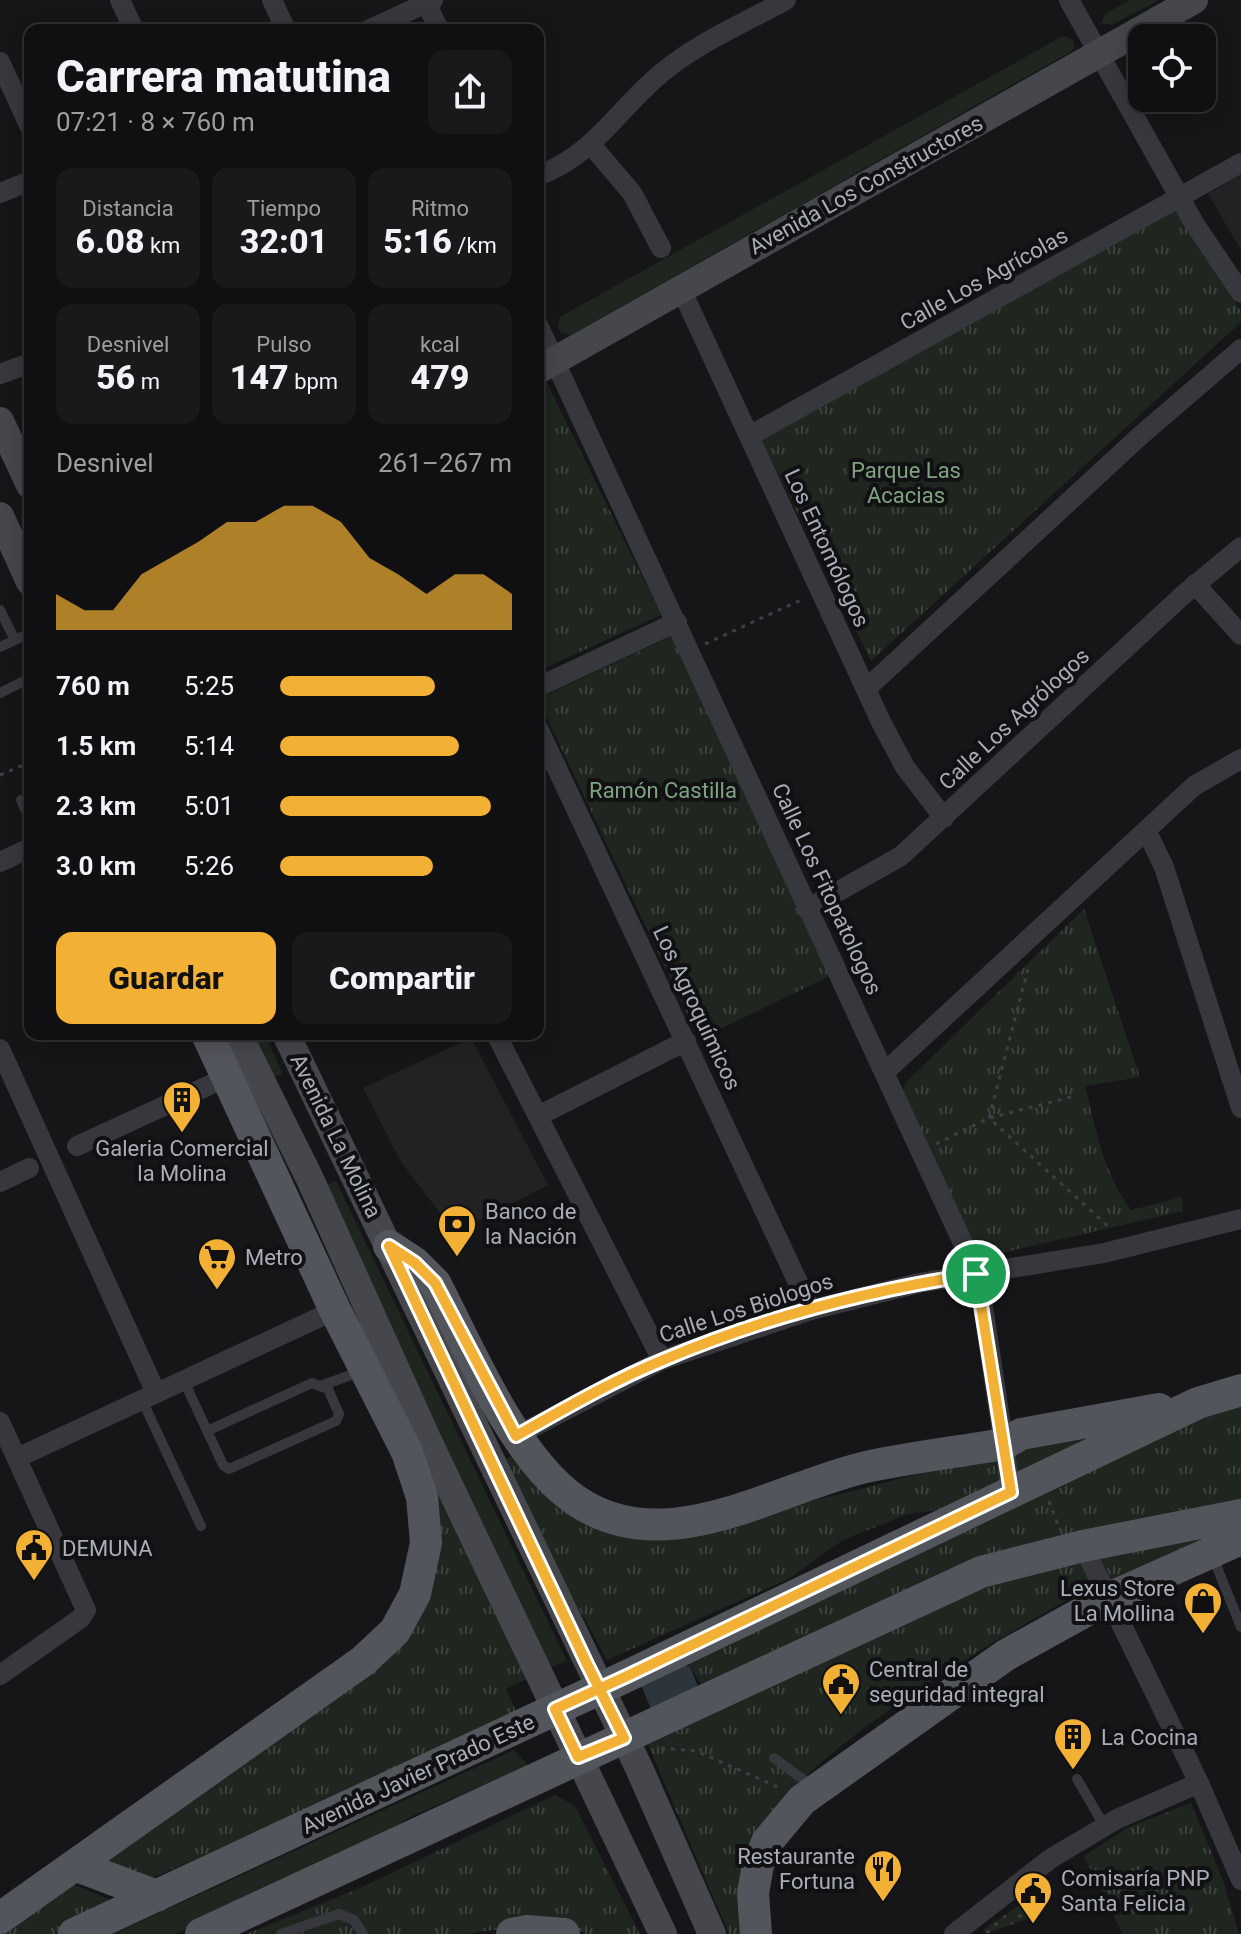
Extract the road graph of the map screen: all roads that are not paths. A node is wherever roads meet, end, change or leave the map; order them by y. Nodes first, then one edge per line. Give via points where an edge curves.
1 (120, 0) edge
2 (272, 0) edge
3 (786, 0) edge
4 (1069, 0) edge
5 (1194, 0) edge
6 (428, 1) edge
7 (131, 24) edge
8 (283, 24) edge
9 (380, 24) edge
10 (437, 24) edge
11 (1099, 53) junction
12 (0, 62) edge
13 (24, 114) edge
14 (592, 146) junction
15 (1241, 163) edge
16 (544, 173) edge
17 (24, 183) edge
18 (0, 193) edge
19 (1179, 197) junction
20 (661, 248) dead end
21 (681, 289) junction
22 (1241, 293) edge
23 (1241, 349) edge
24 (24, 365) edge
25 (546, 365) edge
26 (0, 374) edge
27 (0, 421) edge
28 (749, 436) junction
29 (14, 450) junction
30 (24, 472) edge
31 (0, 475) edge
32 (0, 516) edge
33 (1241, 547) edge
34 (24, 569) edge
35 (1195, 584) junction
36 (0, 610) edge
37 (677, 622) junction
38 (1241, 635) edge
39 (24, 636) edge
40 (15, 640) junction
41 (0, 647) edge
42 (24, 681) edge
43 (544, 684) edge
44 (866, 689) junction
45 (0, 693) edge
46 (544, 741) edge
47 (1241, 759) edge
48 (21, 800) dead end
49 (24, 807) edge
50 (944, 818) junction
51 (1147, 832) junction
52 (24, 851) edge
53 (0, 862) edge
54 (807, 909) junction
55 (212, 1040) edge
56 (239, 1040) edge
57 (289, 1040) edge
58 (499, 1040) edge
59 (686, 1041) junction
60 (0, 1049) edge
61 (298, 1062) junction
62 (886, 1071) junction
63 (243, 1077) junction
64 (1241, 1108) edge
65 (538, 1116) junction
66 (77, 1146) dead end
67 (299, 1156) junction
68 (29, 1168) dead end
69 (0, 1182) edge
70 (1241, 1219) edge
71 (301, 1238) junction
72 (389, 1246) junction
73 (976, 1274) junction
74 (335, 1310) junction
75 (811, 1310) junction
76 (662, 1360) junction
77 (379, 1364) junction
78 (184, 1381) junction
79 (323, 1385) junction
80 (1241, 1390) edge
81 (149, 1397) junction
82 (1198, 1403) junction
83 (0, 1422) edge
84 (207, 1431) junction
85 (516, 1436) junction
86 (1004, 1444) junction
87 (17, 1458) junction
88 (1011, 1492) junction
89 (1241, 1515) edge
90 (201, 1526) dead end
91 (1241, 1539) edge
92 (1083, 1546) junction
93 (1211, 1553) junction
94 (1109, 1598) junction
95 (1241, 1627) edge
96 (0, 1675) edge
97 (598, 1689) junction
98 (555, 1709) junction
99 (624, 1738) junction
100 (578, 1757) junction
101 (774, 1758) dead end
102 (1077, 1779) dead end
103 (1199, 1783) junction
104 (810, 1795) junction
105 (1105, 1827) junction
106 (77, 1866) junction
107 (1241, 1880) edge
108 (157, 1896) junction
109 (0, 1918) edge
110 (708, 1925) edge
111 (74, 1934) edge
112 (201, 1934) edge
113 (281, 1934) edge
114 (363, 1934) edge
115 (512, 1934) edge
116 (564, 1934) edge
117 (663, 1934) edge
118 (756, 1934) edge
119 (954, 1934) edge

1 - 7 street
2 - 8 street
3 - 14 street via 668,67
4 - 11 street
5 - 11 main road, Avenida Los Constructores
6 - 9 street
6 - 10 street
11 - 19 street
11 - 21 main road, Avenida Los Constructores
12 - 13 street
14 - 16 street
14 - 20 street via 632,193
15 - 19 street, Calle Los Agrícolas
17 - 18 street
19 - 22 street
19 - 28 street, Calle Los Agrícolas
21 - 25 main road, Avenida Los Constructores
21 - 28 street, Los Entomólogos
23 - 44 street
24 - 26 street
25 - 37 street, Calle Los Fitopatologos
27 - 29 main road
28 - 44 street, Los Entomólogos
29 - 30 main road
29 - 31 main road via 9,470
32 - 34 main road
33 - 35 street, Calle Los Agrólogos
35 - 38 street
35 - 50 street, Calle Los Agrólogos
36 - 40 lane
37 - 43 street
37 - 54 street, Calle Los Fitopatologos
39 - 40 lane
40 - 41 lane
42 - 45 lane
44 - 50 street, Los Entomólogos via 905,767
46 - 59 street, Los Agroquímicos
47 - 51 street via 1194,786
48 - 49 lane
50 - 54 street, Calle Los Agrólogos via 887,865
51 - 62 street
51 - 64 street via 1164,867
52 - 53 street
54 - 62 street, Calle Los Fitopatologos
55 - 63 main road
56 - 63 main road, Avenida La Molina
57 - 61 main road, Avenida La Molina
58 - 65 street
59 - 65 street
59 - 75 street, Los Agroquímicos
60 - 81 street
61 - 63 main road via 292,1053 271,1050
61 - 72 main road, Avenida La Molina
62 - 73 street, Calle Los Fitopatologos
63 - 66 street
63 - 67 main road, Avenida La Molina
63 - 71 main road
65 - 76 street
67 - 71 main road
67 - 77 main road, Avenida La Molina
68 - 69 street
70 - 73 street, Calle Los Biologos via 1104,1253
71 - 74 main road
72 - 85 main road via 435,1283
72 - 97 main road, Avenida La Molina
73 - 75 street, Calle Los Biologos
73 - 86 street, Calle Los Fitopatologos
74 - 77 main road
74 - 78 street
75 - 76 street, Calle Los Biologos
76 - 85 street, Calle Los Biologos
77 - 79 lane
77 - 98 main road, Avenida La Molina
77 - 106 main road via 422,1497 426,1543 415,1594 395,1631 342,1677
78 - 81 street
78 - 84 lane
79 - 84 lane via 312,1383
79 - 84 lane via 337,1408 336,1421 237,1467 223,1465
80 - 82 main road, Avenida Javier Prado Este
81 - 87 street
81 - 90 lane
82 - 86 main road via 1021,1434
82 - 88 main road, Avenida Javier Prado Este
83 - 87 street
85 - 86 main road via 567,1494 625,1524 697,1521 864,1468
86 - 88 street, Calle Los Fitopatologos
87 - 96 street via 86,1610
88 - 97 main road, Avenida Javier Prado Este
89 - 92 main road
91 - 93 main road
92 - 94 street
92 - 99 main road via 981,1572
93 - 94 main road
93 - 95 lane
94 - 103 street
94 - 104 main road via 1006,1655
97 - 98 main road, Avenida Javier Prado Este
97 - 99 main road, Avenida La Molina
98 - 100 main road, Avenida La Molina
98 - 108 main road, Avenida Javier Prado Este
99 - 100 main road
99 - 110 main road, Avenida La Molina
100 - 112 main road
100 - 117 main road, Avenida La Molina
101 - 104 lane
102 - 105 lane
103 - 105 street
103 - 107 street
104 - 118 main road via 767,1842 758,1865 753,1893
105 - 119 street via 1050,1859
106 - 108 main road
106 - 109 main road
108 - 111 main road, Avenida Javier Prado Este
110 - 117 main road via 676,1919
113 - 114 lane via 339,1914 354,1920
115 - 116 main road

